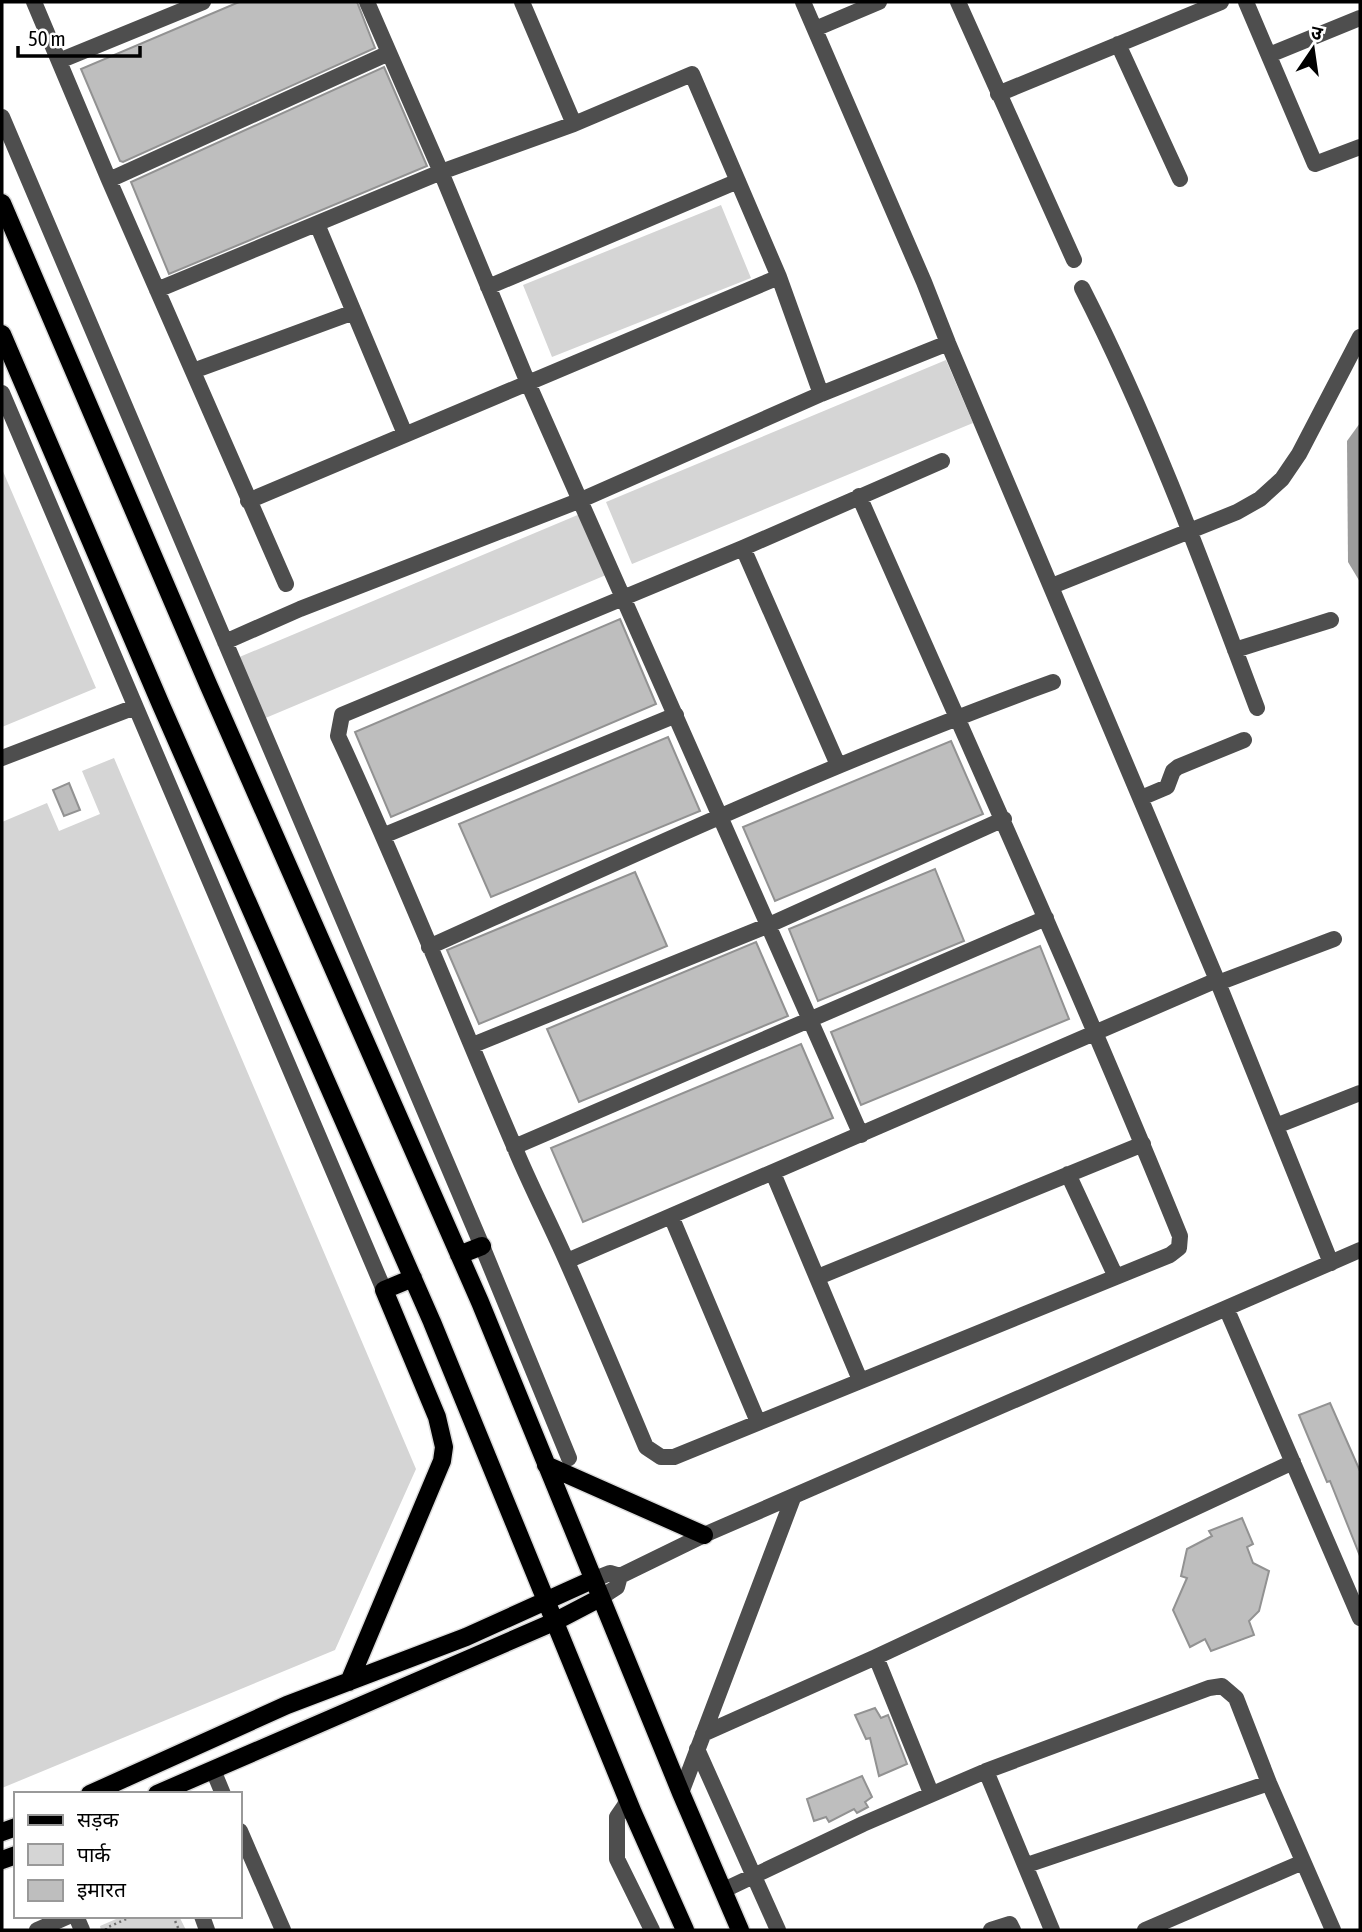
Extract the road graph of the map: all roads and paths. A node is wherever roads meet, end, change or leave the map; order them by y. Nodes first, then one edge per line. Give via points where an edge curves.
1 (34, 2) edge
2 (203, 2) edge
3 (367, 2) edge
4 (522, 2) edge
5 (803, 2) edge
6 (879, 2) edge
7 (958, 2) edge
8 (1221, 2) edge
9 (1245, 2) edge
10 (1360, 18) edge
11 (815, 29) junction
12 (1118, 44) junction
13 (389, 53) junction
14 (1269, 55) junction
15 (59, 61) junction
16 (998, 94) junction
17 (2, 117) edge
18 (574, 124) junction
19 (1360, 147) edge
20 (441, 172) junction
21 (1180, 179) dead end
22 (108, 180) junction
23 (738, 181) junction
24 (2, 203) edge
25 (317, 224) junction
26 (1074, 260) dead end
27 (779, 277) junction
28 (488, 287) junction
29 (1082, 288) dead end
30 (157, 290) junction
31 (354, 313) junction
32 (2, 334) edge
33 (1360, 337) edge
34 (948, 343) junction
35 (193, 372) junction
36 (528, 383) junction
37 (2, 394) edge
38 (821, 394) junction
39 (405, 434) junction
40 (942, 461) dead end
41 (859, 496) junction
42 (581, 500) junction
43 (248, 501) junction
44 (1190, 531) junction
45 (743, 548) junction
46 (286, 584) dead end
47 (1052, 586) junction
48 (624, 596) junction
49 (1331, 620) dead end
50 (225, 642) junction
51 (1235, 650) junction
52 (1053, 682) dead end
53 (135, 707) junction
54 (1257, 708) dead end
55 (676, 715) junction
56 (956, 717) junction
57 (1244, 740) dead end
58 (2, 758) edge
59 (838, 765) junction
60 (1141, 799) junction
61 (720, 816) junction
62 (1004, 819) junction
63 (385, 835) junction
64 (1046, 918) junction
65 (769, 925) junction
66 (1334, 939) dead end
67 (429, 947) junction
68 (1218, 982) junction
69 (810, 1020) junction
70 (1095, 1035) junction
71 (473, 1045) junction
72 (1360, 1093) edge
73 (1276, 1126) junction
74 (861, 1135) junction
75 (1143, 1143) junction
76 (514, 1147) junction
77 (773, 1172) junction
78 (1068, 1174) junction
79 (671, 1216) junction
80 (482, 1246) junction
81 (1360, 1250) edge
82 (459, 1255) junction
83 (567, 1261) junction
84 (1331, 1263) junction
85 (818, 1277) junction
86 (1116, 1277) junction
87 (413, 1278) junction
88 (384, 1290) junction
89 (1227, 1310) junction
90 (860, 1380) junction
91 (758, 1422) junction
92 (569, 1458) dead end
93 (1293, 1462) junction
94 (546, 1465) junction
95 (793, 1498) junction
96 (704, 1535) junction
97 (620, 1576) junction
98 (593, 1580) junction
99 (600, 1598) junction
100 (548, 1601) junction
101 (1360, 1618) edge
102 (556, 1621) junction
103 (876, 1657) junction
104 (349, 1682) junction
105 (700, 1741) junction
106 (213, 1770) junction
107 (986, 1770) junction
108 (1269, 1783) junction
109 (94, 1792) edge
110 (162, 1792) edge
111 (222, 1792) edge
112 (681, 1793) junction
113 (931, 1793) junction
114 (628, 1801) junction
115 (242, 1836) edge
116 (1303, 1862) junction
117 (1027, 1865) junction
118 (755, 1875) junction
119 (724, 1890) junction
120 (64, 1918) edge
121 (128, 1918) edge
122 (679, 1928) edge
123 (37, 1930) edge
124 (106, 1930) edge
125 (283, 1930) edge
126 (652, 1930) edge
127 (740, 1930) edge
128 (778, 1930) edge
129 (991, 1930) edge
130 (1013, 1930) edge
131 (1052, 1930) edge
132 (1144, 1930) edge
133 (1333, 1930) edge

1 - 15 street
2 - 15 street
3 - 13 street
4 - 18 street
5 - 11 street
6 - 11 street
7 - 16 street
8 - 12 street
9 - 14 street
10 - 14 street
11 - 34 street
12 - 16 street
12 - 21 street
13 - 20 street
13 - 22 street
14 - 19 street via 1315,164
15 - 22 street
16 - 26 street
17 - 50 street
18 - 20 street
18 - 23 street via 692,74
20 - 25 street
20 - 28 street
22 - 30 street
23 - 27 street
23 - 28 street
24 - 82 main road
25 - 30 street
25 - 31 street
27 - 36 street
27 - 38 street
28 - 36 street
29 - 44 street
30 - 35 street
31 - 35 street
31 - 39 street
32 - 87 main road
33 - 44 street via 1282,479 1260,499
34 - 38 street
34 - 47 street
35 - 43 street
36 - 39 street
36 - 42 street
37 - 53 street
38 - 42 street
39 - 43 street
40 - 41 street
41 - 45 street
41 - 56 street
42 - 48 street
42 - 50 street
43 - 46 street
44 - 47 street
44 - 51 street
45 - 48 street
45 - 59 street
47 - 60 street
48 - 55 street
48 - 63 street via 342,715 338,736
49 - 51 street
50 - 80 street
51 - 54 street
52 - 56 street
53 - 58 street
53 - 88 street
55 - 61 street
55 - 63 street
56 - 59 street
56 - 62 street
57 - 60 street via 1178,767 1167,787
59 - 61 street
60 - 68 street
61 - 65 street
61 - 67 street
62 - 64 street
62 - 65 street
63 - 67 street
64 - 69 street
64 - 70 street
65 - 69 street
65 - 71 street
66 - 68 street
67 - 71 street
68 - 70 street
68 - 73 street
69 - 74 street
69 - 76 street
70 - 74 street
70 - 75 street
71 - 76 street
72 - 73 street
73 - 84 street
74 - 77 street
75 - 78 street
75 - 86 street via 1180,1236 1179,1248
76 - 83 street
77 - 79 street
77 - 85 street
78 - 85 street
78 - 86 street
79 - 83 street
79 - 91 street
80 - 82 main road
80 - 92 street
81 - 84 street
82 - 94 main road
83 - 91 street via 646,1447 661,1457 674,1457
84 - 89 street
85 - 90 street
86 - 90 street
87 - 88 main road
87 - 100 main road
88 - 104 main road via 437,1417 444,1447
89 - 93 street
89 - 95 street
90 - 91 street
93 - 101 street
93 - 103 street
94 - 96 main road
94 - 98 main road
95 - 96 street
95 - 105 street
96 - 97 street
97 - 98 street via 610,1573
97 - 99 street via 617,1587
98 - 99 main road
98 - 100 main road
99 - 102 main road
99 - 112 main road
100 - 102 main road
100 - 104 main road
102 - 106 main road
102 - 114 main road
103 - 105 street
103 - 113 street
104 - 109 main road
105 - 112 street
105 - 118 street via 721,1804
106 - 110 main road
106 - 111 street
107 - 108 street via 1223,1686 1236,1698
107 - 113 street
107 - 117 street
108 - 116 street
108 - 117 street
112 - 119 main road
113 - 118 street
114 - 122 main road
114 - 126 street via 617,1817 617,1859
115 - 125 street
116 - 132 street
116 - 133 street
117 - 131 street
118 - 119 street
118 - 128 street
119 - 127 main road
120 - 123 street
121 - 124 path
129 - 130 street via 1010,1924

